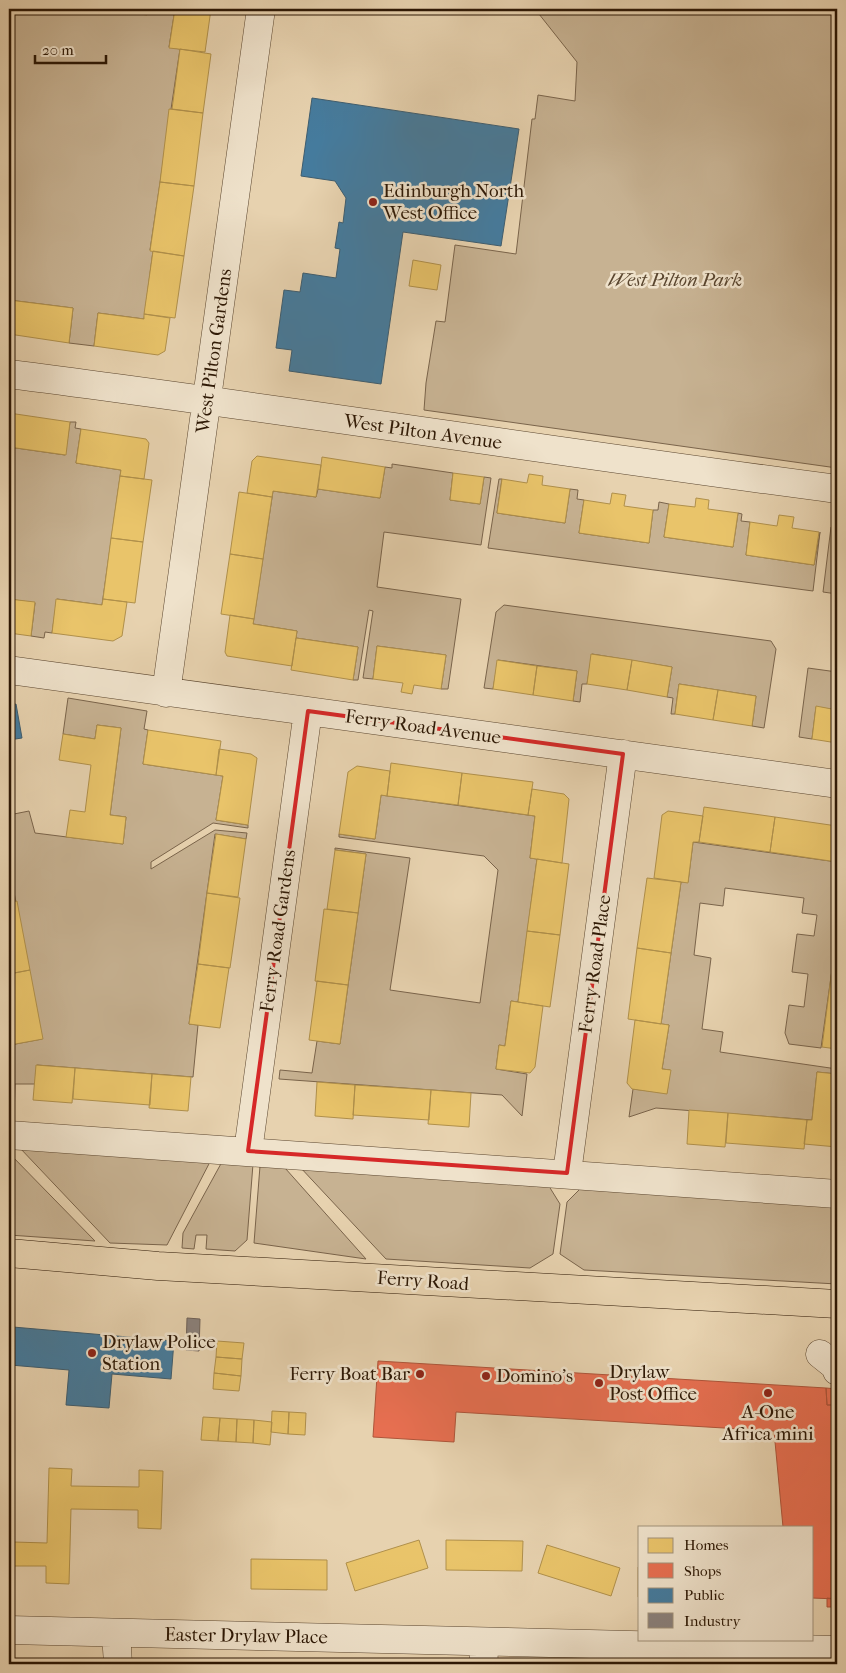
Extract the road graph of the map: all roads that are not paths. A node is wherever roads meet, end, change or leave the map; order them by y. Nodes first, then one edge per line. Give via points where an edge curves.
1 (261, 9) edge
2 (9, 374) edge
3 (207, 400) junction
4 (837, 489) edge
5 (9, 670) edge
6 (166, 693) junction
7 (308, 711) junction
8 (623, 754) junction
9 (837, 784) edge
10 (9, 1135) edge
11 (248, 1151) junction
12 (567, 1173) junction
13 (837, 1194) edge
14 (9, 1254) edge
15 (837, 1304) edge
16 (9, 1630) edge
17 (116, 1633) junction
18 (837, 1650) edge
19 (483, 1653) edge
20 (118, 1664) edge

1 - 3 street, West Pilton Gardens
2 - 3 street, West Pilton Avenue
3 - 4 street, West Pilton Avenue via 520,447
3 - 6 street, West Pilton Gardens
5 - 6 street, Ferry Road Avenue
6 - 7 street, Ferry Road Avenue
7 - 8 street, Ferry Road Avenue
7 - 11 street, Ferry Road Gardens
8 - 9 street, Ferry Road Avenue
8 - 12 street, Ferry Road Place
10 - 11 street
11 - 12 street
12 - 13 street
14 - 15 main road, Ferry Road via 158,1266
16 - 17 street, Easter Drylaw Place
17 - 19 street, Easter Drylaw Place
17 - 20 street
18 - 19 street, Easter Drylaw Place

